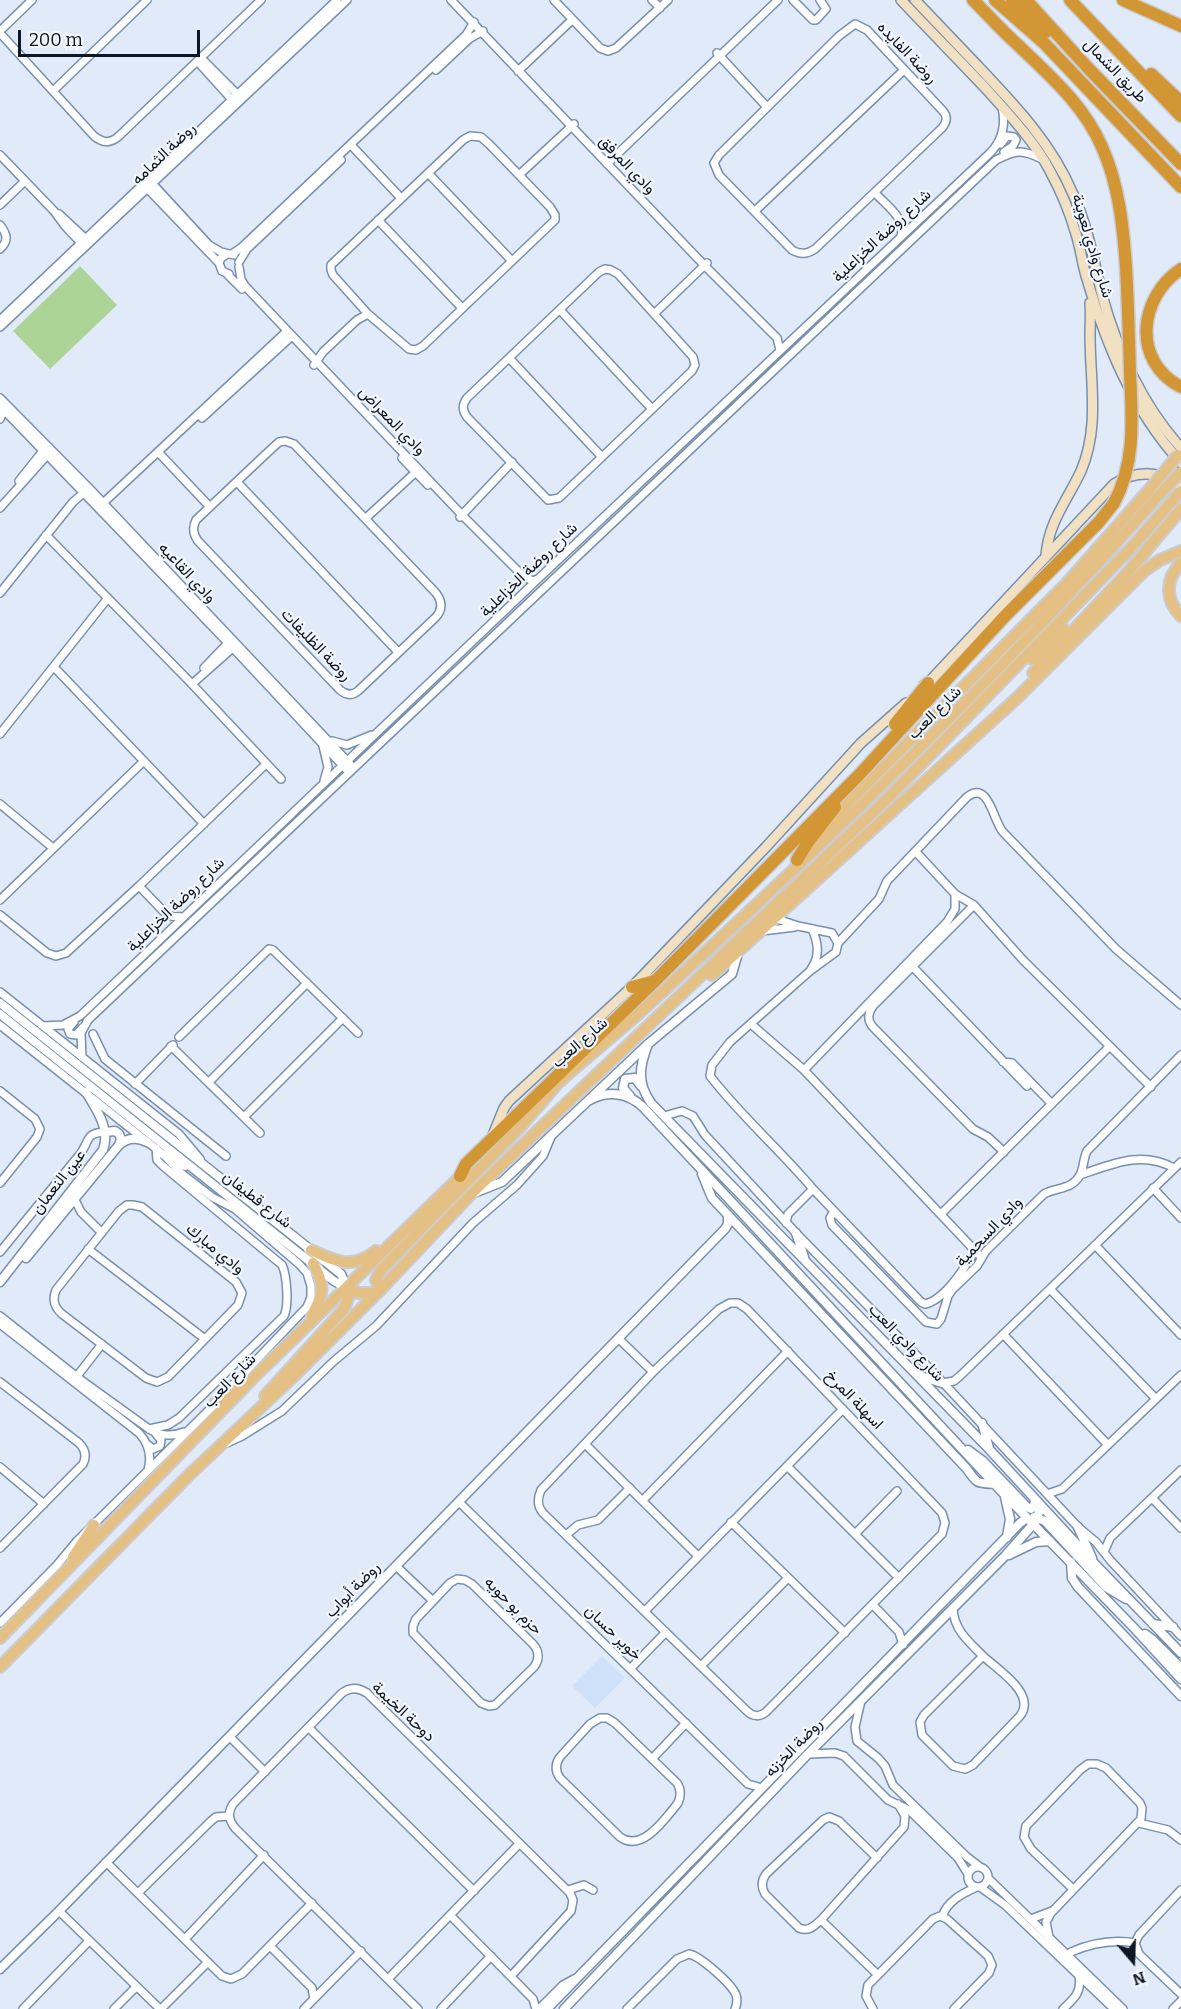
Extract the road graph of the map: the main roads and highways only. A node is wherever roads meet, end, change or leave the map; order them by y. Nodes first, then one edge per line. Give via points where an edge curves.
1 (901, 0) edge
2 (915, 0) edge
3 (963, 0) edge
4 (973, 0) edge
5 (995, 0) edge
6 (1012, 0) edge
7 (1026, 0) edge
8 (1070, 0) edge
9 (1123, 0) edge
10 (1177, 24) edge
11 (1016, 44) junction
12 (1114, 46) junction
13 (1078, 56) junction
14 (1181, 102) edge
15 (1181, 116) edge
16 (1181, 164) edge
17 (1181, 187) edge
18 (1181, 268) edge
19 (1086, 277) junction
20 (1181, 387) edge
21 (1181, 450) edge
22 (1181, 463) edge
23 (1181, 472) edge
24 (1181, 485) edge
25 (1181, 491) edge
26 (1153, 493) junction
27 (1178, 512) edge
28 (1181, 550) edge
29 (1046, 555) junction
30 (1181, 563) edge
31 (1096, 606) junction
32 (1181, 616) edge
33 (928, 683) junction
34 (988, 694) junction
35 (1017, 698) junction
36 (859, 774) junction
37 (842, 790) junction
38 (797, 860) junction
39 (785, 878) junction
40 (655, 981) junction
41 (632, 987) junction
42 (638, 1037) junction
43 (556, 1084) junction
44 (490, 1140) junction
45 (460, 1176) junction
46 (410, 1226) junction
47 (311, 1250) road end
48 (313, 1263) road end
49 (347, 1288) junction
50 (380, 1290) junction
51 (305, 1327) junction
52 (253, 1378) junction
53 (216, 1402) road end
54 (256, 1412) junction
55 (94, 1525) road end
56 (59, 1579) junction
57 (0, 1638) edge
58 (0, 1667) edge

1 - 19 main road, شارع وادي لعوينة via 1021,128 1044,160 1070,216
2 - 21 main road, شارع وادي لعوينة via 1015,105 1052,154 1082,216 1116,339 1142,393
3 - 11 highway
4 - 11 highway
5 - 17 highway via 1052,51
6 - 13 highway
7 - 13 highway, طريق الشمال
8 - 12 highway, طريق الشمال
9 - 10 highway
11 - 36 highway, bridge via 1071,97 1102,146 1114,181 1129,322 1131,437 1126,474 1107,512
12 - 14 highway
12 - 15 highway, طريق الشمال
13 - 16 highway, طريق الشمال
18 - 20 highway via 1155,296 1146,332 1156,365
19 - 22 main road, شارع وادي لعوينة via 1129,391 1146,421
19 - 29 main road via 1092,318 1091,432 1081,471 1053,524
21 - 26 main road, bridge
23 - 26 main road, شارع العب, bridge
24 - 29 main road via 1151,474 1122,479
25 - 34 main road, شارع العب via 1123,557
26 - 38 main road via 850,801
26 - 39 main road, شارع العب via 1079,584 935,734
27 - 31 main road
28 - 35 main road via 1144,572
29 - 33 main road
30 - 32 main road via 1172,574 1168,591
31 - 34 main road
31 - 35 main road via 1031,676
33 - 37 highway
33 - 41 main road via 861,743
34 - 42 main road, شارع العب via 866,819
35 - 42 main road via 738,953
36 - 37 highway
36 - 38 highway
37 - 40 highway
38 - 39 main road
39 - 43 main road, شارع العب via 647,1007
40 - 41 highway
40 - 44 highway
41 - 44 main road via 509,1101
42 - 50 main road, شارع العب via 471,1194
43 - 45 main road, شارع العب
43 - 50 main road via 522,1125 381,1270 376,1280
44 - 45 highway via 464,1166
45 - 46 main road, شارع العب
46 - 47 main road via 359,1261 340,1262
46 - 49 main road, شارع العب
48 - 51 main road via 322,1293
49 - 50 main road via 359,1293
49 - 51 main road, شارع العب
49 - 54 main road via 344,1309 268,1391
50 - 54 main road, شارع العب
51 - 52 main road, شارع العب
52 - 53 main road
52 - 56 main road, شارع العب
54 - 58 main road, شارع العب via 180,1483
55 - 56 main road
56 - 57 main road, شارع العب

